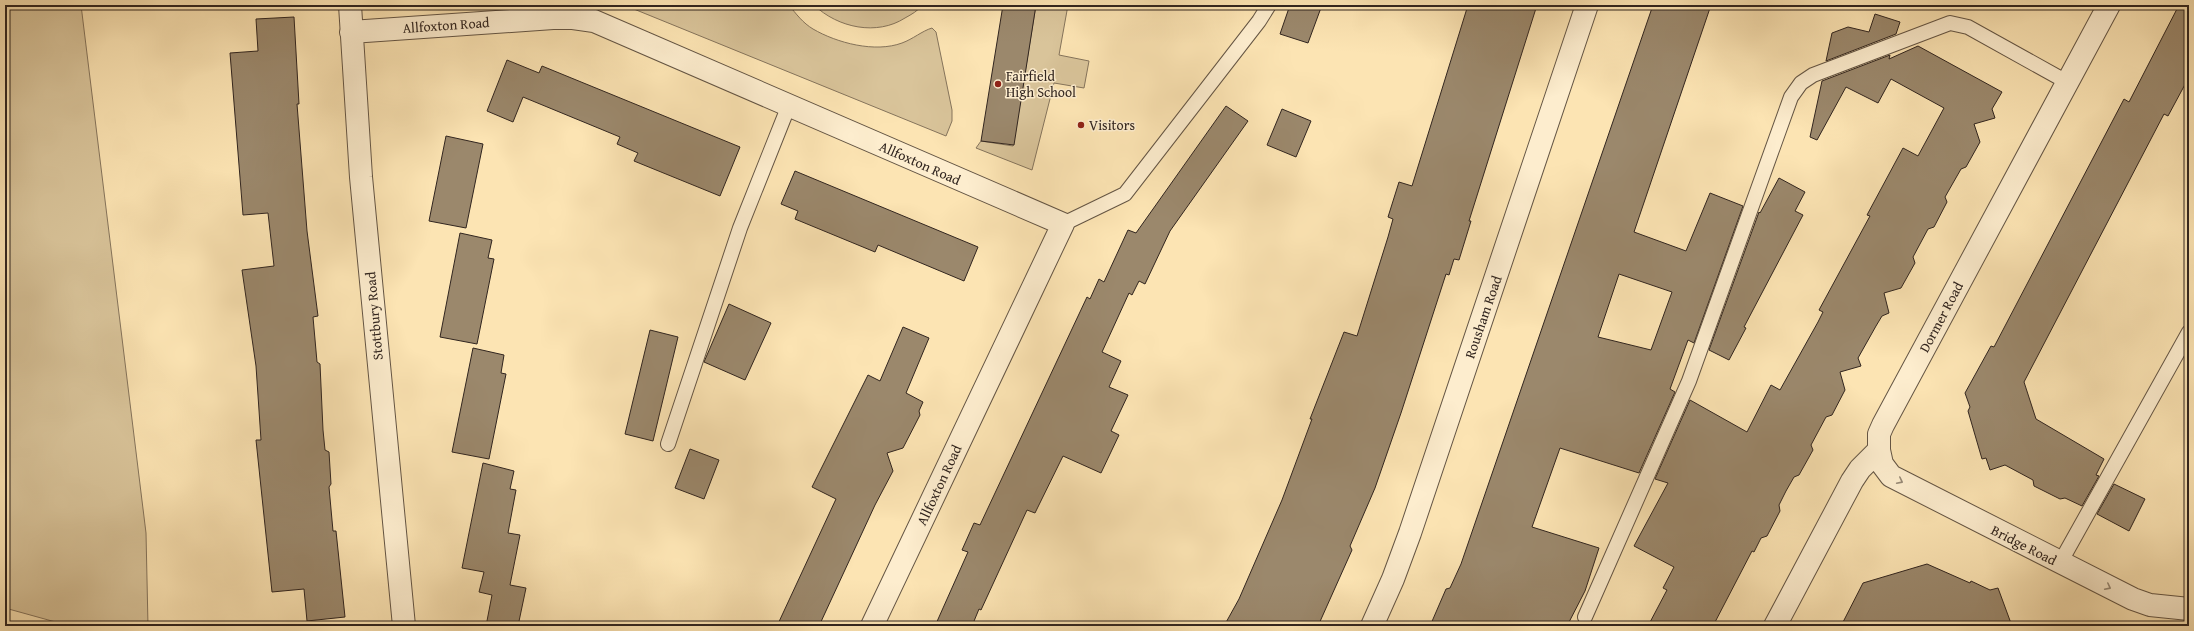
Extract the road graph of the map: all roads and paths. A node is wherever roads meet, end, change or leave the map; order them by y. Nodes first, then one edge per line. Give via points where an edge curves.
1 (350, 5) edge
2 (1269, 5) edge
3 (1587, 5) edge
4 (2108, 5) edge
5 (351, 32) junction
6 (2067, 82) junction
7 (789, 106) junction
8 (1063, 224) junction
9 (2189, 332) edge
10 (668, 444) dead end
11 (1878, 450) junction
12 (2060, 563) junction
13 (2189, 609) edge
14 (1585, 617) dead end
15 (404, 626) edge
16 (872, 626) edge
17 (1372, 626) edge
18 (1775, 626) edge

1 - 5 street, Stottbury Road
2 - 8 lane via 1125,194
3 - 17 street, Rousham Road via 1410,533
4 - 6 street, Dormer Road
5 - 7 street, Allfoxton Road via 552,18 583,19 594,21
5 - 15 street, Stottbury Road via 362,185
6 - 11 street, Dormer Road via 1883,425
6 - 14 lane via 1968,27 1950,24 1823,70 1801,83 1791,97 1689,381
7 - 8 street, Allfoxton Road
7 - 10 lane via 740,228
8 - 16 street, Allfoxton Road
9 - 12 lane
11 -> 12 street, Bridge Road via 1882,464 1891,476
11 - 18 street via 1852,481
12 -> 13 street, Bridge Road via 2133,600 2150,605

